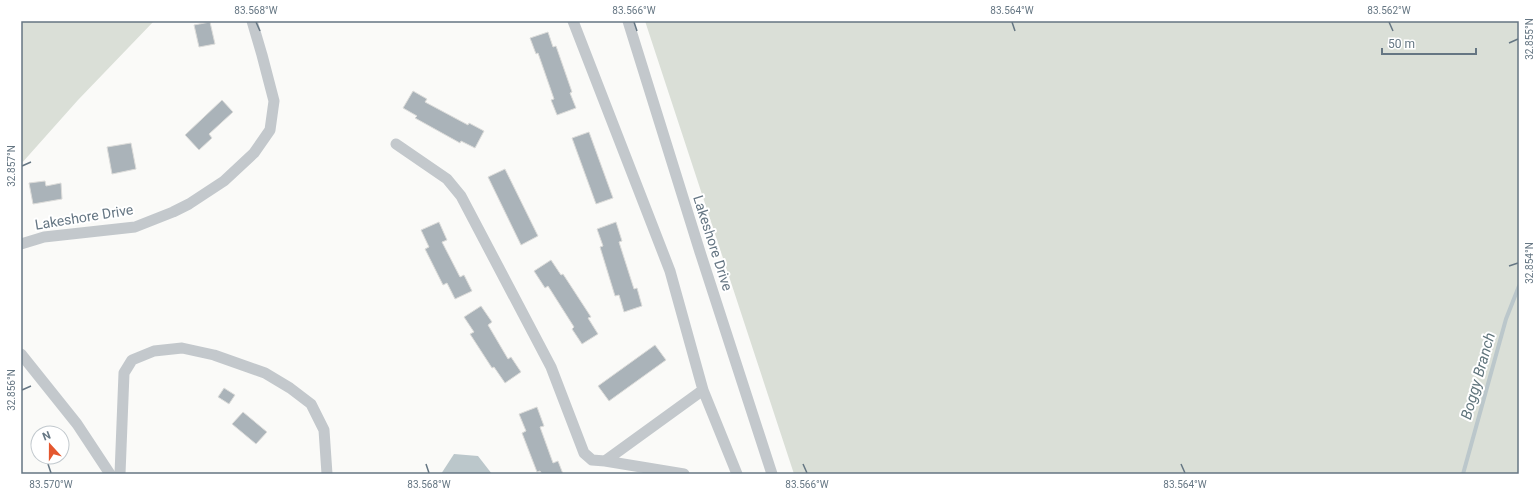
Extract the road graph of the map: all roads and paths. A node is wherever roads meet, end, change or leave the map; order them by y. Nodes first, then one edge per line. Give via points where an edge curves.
1 (252, 21) edge
2 (573, 21) edge
3 (628, 21) edge
4 (396, 144) dead end
5 (21, 244) edge
6 (21, 354) edge
7 (703, 390) junction
8 (605, 461) junction
9 (110, 474) edge
10 (120, 474) edge
11 (327, 474) edge
12 (684, 474) edge
13 (737, 474) edge
14 (772, 474) edge

1 - 5 street, Lakeshore Drive via 274,102 270,130 254,153 224,181 173,212 135,226 44,237
2 - 7 street via 670,271
3 - 14 street, Lakeshore Drive
4 - 8 street via 447,178 461,196 551,367 584,453 592,460
6 - 9 street via 77,424
7 - 8 street
7 - 13 street
8 - 12 street
10 - 11 street via 124,373 132,360 154,351 182,348 214,355 265,373 311,404 324,430

